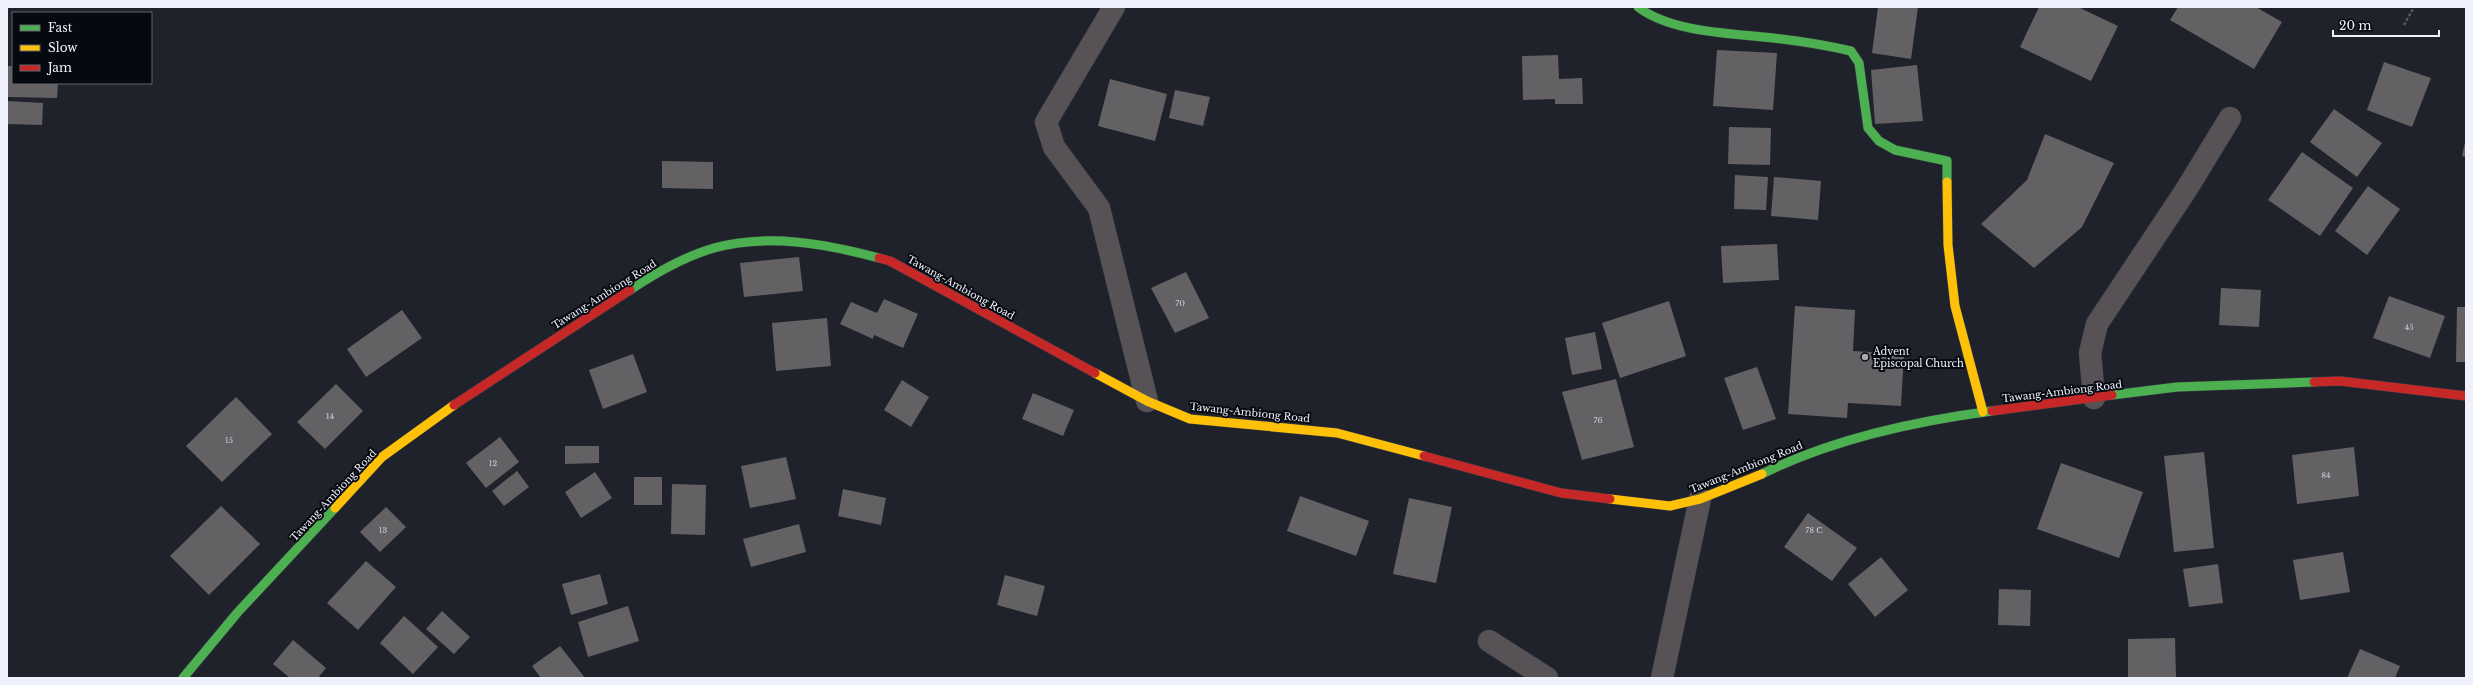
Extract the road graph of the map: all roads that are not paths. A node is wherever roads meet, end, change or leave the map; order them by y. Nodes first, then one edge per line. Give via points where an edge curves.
1 (1114, 7) edge
2 (1638, 7) edge
3 (2230, 118) dead end
4 (2466, 396) edge
5 (2094, 398) junction
6 (1147, 401) junction
7 (1983, 412) junction
8 (1700, 499) junction
9 (1489, 641) dead end
10 (183, 678) edge
11 (1547, 678) edge
12 (1662, 678) edge

1 - 6 street via 1046,122 1054,147 1099,208
2 - 7 main road via 1649,16 1727,35 1810,43 1851,51 1859,63 1868,128 1879,142 1895,150 1947,161 1948,246 1955,306
3 - 5 street via 2186,190 2097,324 2090,353
4 - 5 main road, Tawang-Ambiong Road via 2340,381 2177,387
5 - 7 main road, Tawang-Ambiong Road
6 - 8 main road, Tawang-Ambiong Road via 1190,419 1337,433 1561,493 1670,506
6 - 10 main road, Tawang-Ambiong Road via 890,261 830,245 766,241 714,248 652,275 441,413 382,457 238,612
7 - 8 main road, Tawang-Ambiong Road via 1831,445
8 - 12 street
9 - 11 street

